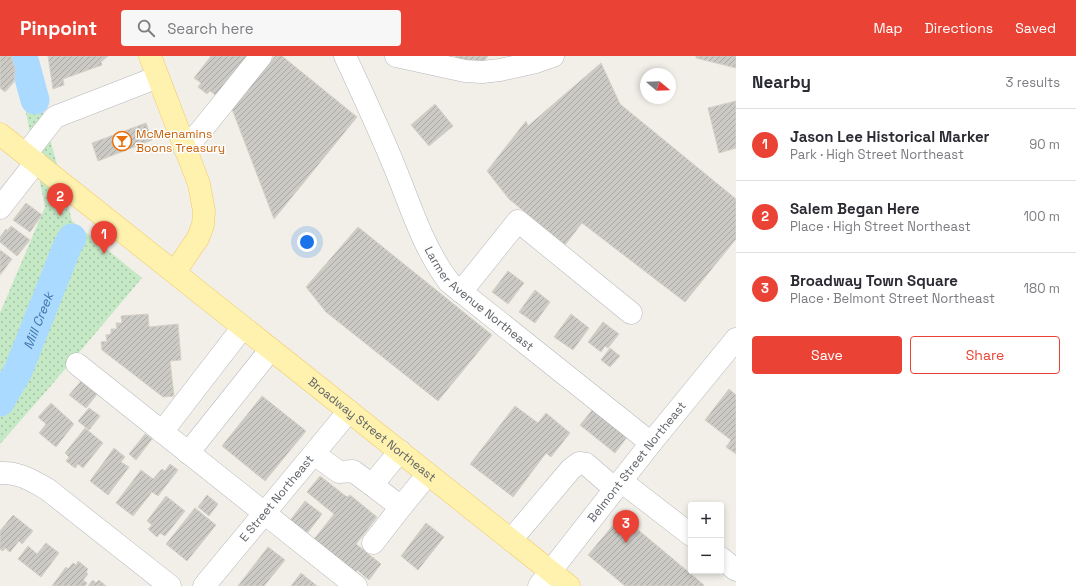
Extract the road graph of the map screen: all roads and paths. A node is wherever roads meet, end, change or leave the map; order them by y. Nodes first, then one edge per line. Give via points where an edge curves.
1 (150, 56) edge
2 (261, 56) edge
3 (345, 56) edge
4 (396, 56) edge
5 (553, 56) edge
6 (158, 77) junction
7 (0, 134) edge
8 (185, 148) junction
9 (31, 158) junction
10 (0, 208) edge
11 (175, 272) junction
12 (461, 292) junction
13 (631, 313) dead end
14 (243, 327) junction
15 (736, 338) edge
16 (271, 349) junction
17 (76, 364) dead end
18 (349, 411) junction
19 (162, 432) junction
20 (651, 443) junction
21 (400, 451) junction
22 (188, 453) junction
23 (314, 454) junction
24 (0, 473) edge
25 (428, 474) junction
26 (372, 485) junction
27 (618, 485) junction
28 (401, 507) junction
29 (265, 513) junction
30 (688, 533) edge
31 (511, 540) junction
32 (373, 543) dead end
33 (545, 579) edge
34 (170, 586) edge
35 (204, 586) edge
36 (356, 586) edge
37 (569, 586) edge

1 - 6 main road
2 - 8 street
3 - 12 street, Larmer Avenue Northeast via 426,246 442,274
4 - 5 street via 465,71 482,72 536,62
6 - 8 main road
6 - 9 street via 55,118
7 - 9 main road, Broadway Street Northeast
8 - 11 main road via 199,184 204,212 203,225 198,238
9 - 10 street
9 - 11 main road, Broadway Street Northeast
11 - 14 main road, Broadway Street Northeast
12 - 13 street via 518,221
12 - 20 street, Larmer Avenue Northeast
14 - 16 main road, Broadway Street Northeast
14 - 19 street
15 - 20 street, Belmont Street Northeast
16 - 18 main road, Broadway Street Northeast
16 - 22 street
17 - 19 street
18 - 21 main road, Broadway Street Northeast
18 - 23 street, E Street Northeast
19 - 22 street
20 - 27 street, Belmont Street Northeast
21 - 25 main road, Broadway Street Northeast
21 - 26 street
22 - 29 street
23 - 26 street via 340,472 353,471
23 - 29 street, E Street Northeast
24 - 34 street via 28,478 47,489
25 - 28 street
25 - 31 main road, Broadway Street Northeast
26 - 28 street
27 - 30 street
27 - 31 street via 586,464 579,464 571,469
27 - 33 street, Belmont Street Northeast
28 - 32 street
29 - 35 street, E Street Northeast
29 - 36 street
31 - 33 main road, Broadway Street Northeast
33 - 37 main road, Broadway Street Northeast

